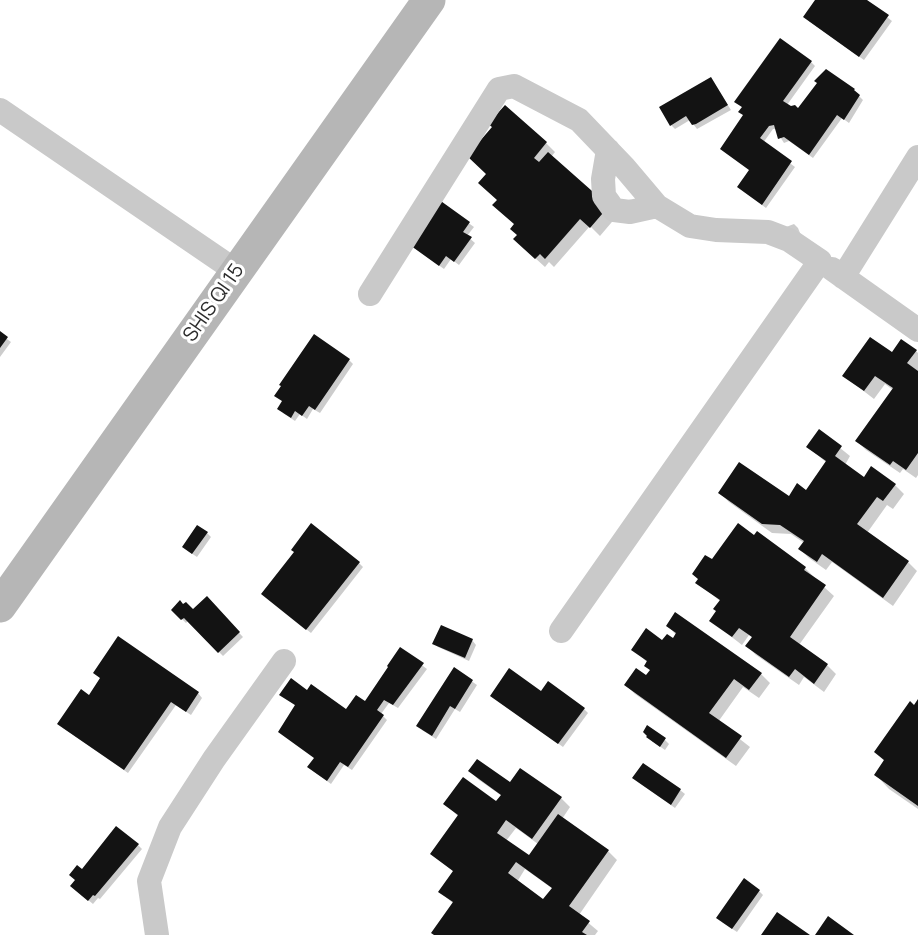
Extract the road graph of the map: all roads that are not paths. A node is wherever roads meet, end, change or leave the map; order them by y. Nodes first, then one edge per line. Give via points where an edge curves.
1 (429, 0) edge
2 (0, 110) edge
3 (608, 150) junction
4 (918, 157) edge
5 (657, 207) junction
6 (820, 261) junction
7 (236, 271) junction
8 (843, 277) junction
9 (370, 294) dead end
10 (918, 330) edge
11 (0, 606) edge
12 (561, 631) dead end
13 (284, 661) dead end
14 (157, 935) edge

1 - 7 street, SHIS QI 15
2 - 7 street
3 - 5 street
3 - 5 street via 604,196 614,210 630,212
3 - 9 street via 579,120 514,86 499,89
4 - 8 street
5 - 6 street via 690,226 768,232 789,240
6 - 8 street
6 - 12 street
7 - 11 street, SHIS QI 15
8 - 10 street
13 - 14 street via 170,827 149,881

